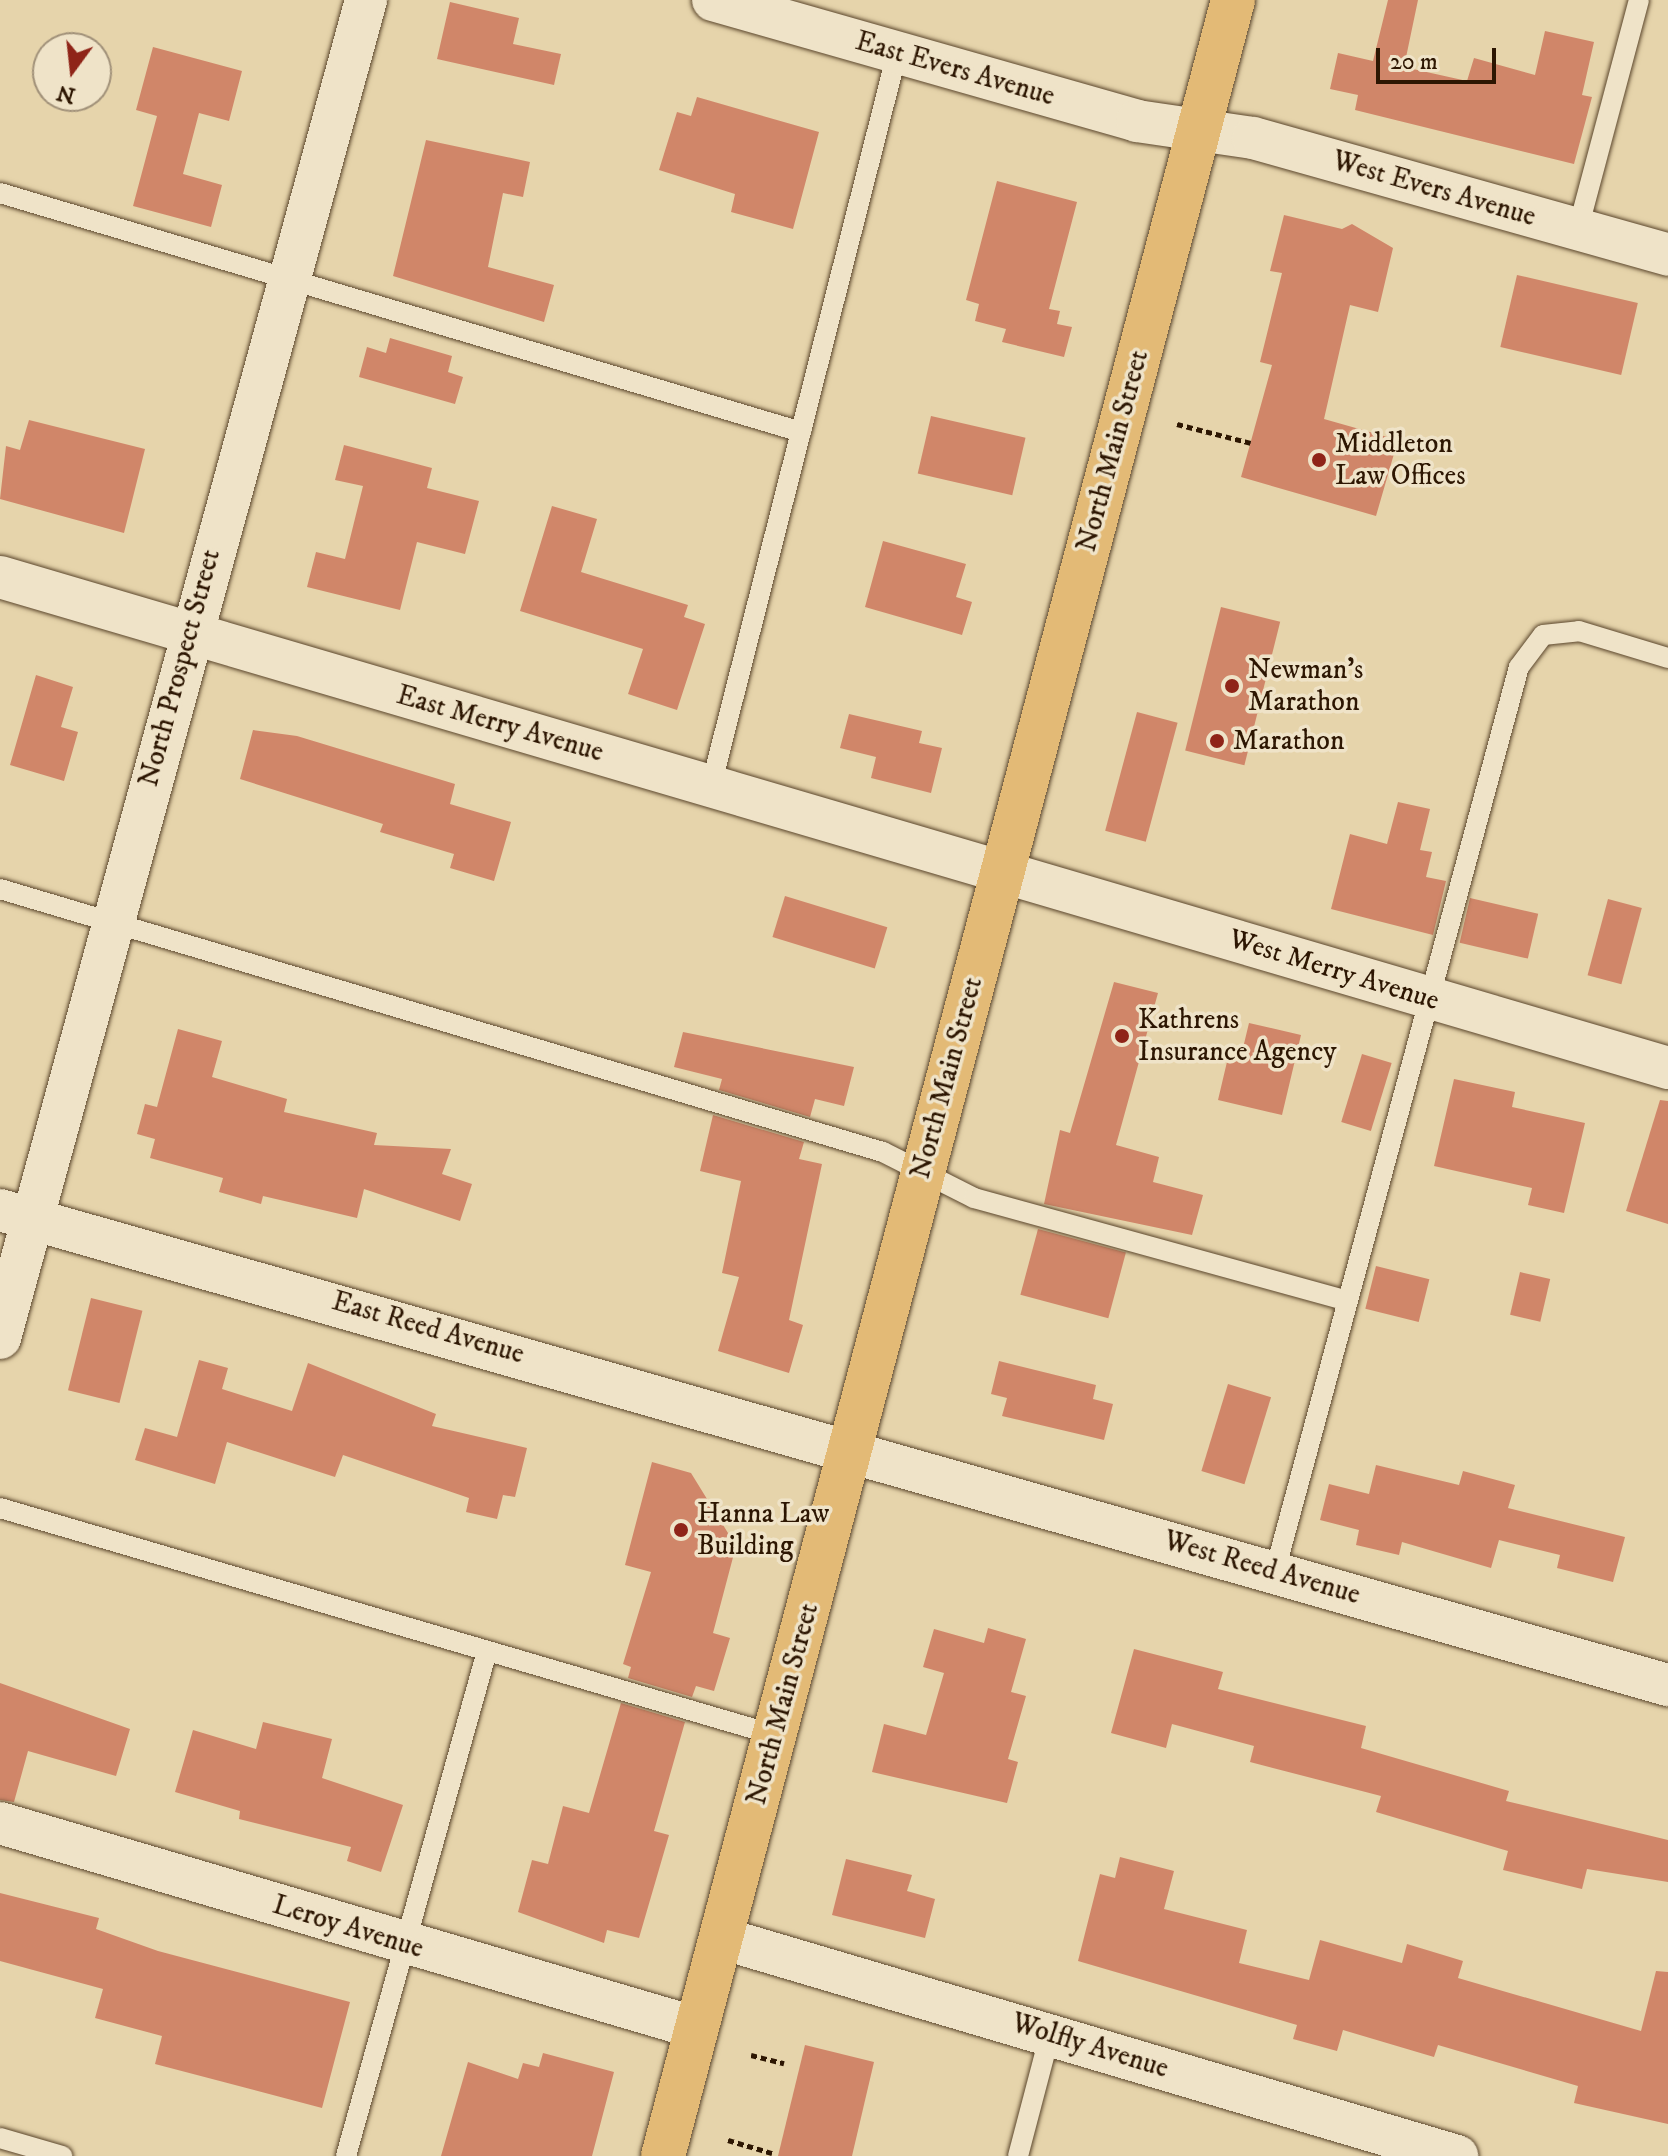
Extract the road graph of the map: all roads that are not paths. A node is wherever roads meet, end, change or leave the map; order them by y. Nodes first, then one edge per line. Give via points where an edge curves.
1 (366, 0) edge
2 (713, 0) edge
3 (1233, 0) edge
4 (1639, 0) edge
5 (897, 53) junction
6 (1198, 130) junction
7 (0, 193) edge
8 (1578, 229) junction
9 (1668, 255) edge
10 (289, 275) junction
11 (801, 432) junction
12 (0, 577) edge
13 (189, 634) junction
14 (1668, 658) edge
15 (711, 786) junction
16 (1001, 870) junction
17 (0, 889) edge
18 (114, 920) junction
19 (1432, 999) junction
20 (1668, 1068) edge
21 (923, 1168) junction
22 (16, 1215) edge
23 (1345, 1300) junction
24 (0, 1338) edge
25 (856, 1449) junction
26 (0, 1508) edge
27 (1275, 1571) junction
28 (487, 1651) junction
29 (1668, 1685) edge
30 (775, 1735) junction
31 (0, 1823) edge
32 (721, 1938) junction
33 (403, 1943) junction
34 (697, 2028) junction
35 (1050, 2034) junction
36 (0, 2138) edge
37 (62, 2156) edge
38 (346, 2156) edge
39 (663, 2156) edge
40 (1018, 2156) edge
41 (1457, 2156) edge

1 - 10 street, North Prospect Street
2 - 5 street, East Evers Avenue
3 - 6 main road, North Main Street
4 - 8 lane
5 - 6 street, East Evers Avenue via 1137,121
5 - 11 lane
6 - 8 street, West Evers Avenue via 1253,138
6 - 16 main road, North Main Street
7 - 10 lane
8 - 9 street, West Evers Avenue
10 - 11 lane
10 - 13 street, North Prospect Street
11 - 15 lane
12 - 13 street, East Merry Avenue
13 - 15 street, East Merry Avenue
13 - 18 street, North Prospect Street
14 - 19 lane via 1579,631 1543,635 1519,667
15 - 16 street, East Merry Avenue
16 - 19 street, West Merry Avenue
16 - 21 main road, North Main Street
17 - 18 lane
18 - 21 lane
18 - 22 street, North Prospect Street
19 - 20 street, West Merry Avenue
19 - 23 lane
21 - 23 lane via 974,1198
21 - 25 main road, North Main Street
22 - 24 street, North Prospect Street
22 - 25 street, East Reed Avenue
23 - 27 lane
25 - 27 street, West Reed Avenue
25 - 30 main road, North Main Street
26 - 28 lane
27 - 29 street, West Reed Avenue
28 - 30 lane
28 - 33 lane
30 - 32 main road, North Main Street
31 - 33 street, Leroy Avenue
32 - 34 main road, North Main Street
32 - 35 street, Wolfly Avenue
33 - 34 street, Leroy Avenue
33 - 38 lane
34 - 39 main road, North Main Street
35 - 40 lane
35 - 41 street, Wolfly Avenue
36 - 37 lane

